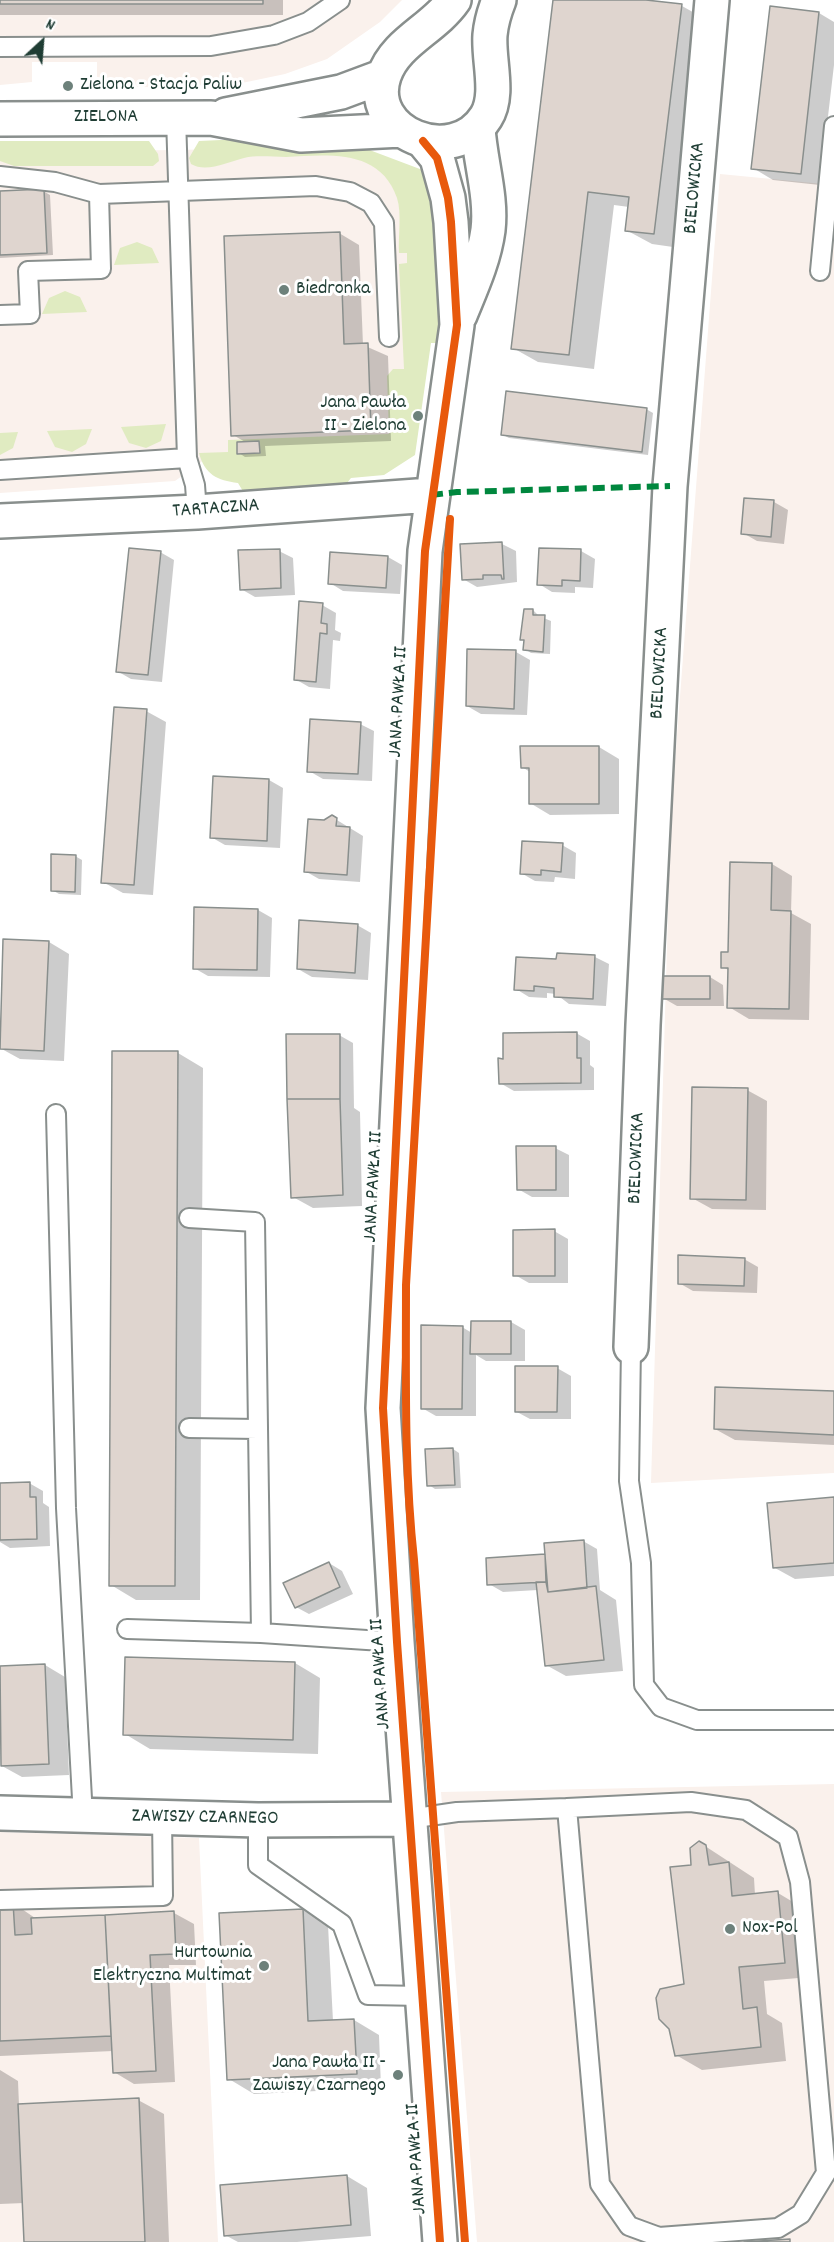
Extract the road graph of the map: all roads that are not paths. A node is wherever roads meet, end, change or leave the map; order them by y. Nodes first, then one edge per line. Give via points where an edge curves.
1 (340, 0) edge
2 (454, 0) edge
3 (499, 0) edge
4 (712, 0) edge
5 (0, 47) edge
6 (384, 76) junction
7 (176, 118) junction
8 (211, 118) junction
9 (0, 119) edge
10 (834, 126) edge
11 (478, 128) junction
12 (413, 136) junction
13 (0, 176) edge
14 (178, 192) junction
15 (99, 194) junction
16 (820, 271) dead end
17 (0, 315) edge
18 (457, 325) junction
19 (389, 338) dead end
20 (187, 458) junction
21 (0, 470) edge
22 (431, 495) junction
23 (196, 512) junction
24 (0, 521) edge
25 (56, 1114) dead end
26 (189, 1218) dead end
27 (631, 1347) joint
28 (189, 1428) dead end
29 (258, 1428) junction
30 (127, 1629) dead end
31 (261, 1634) junction
32 (397, 1642) junction
33 (834, 1720) edge
34 (567, 1808) junction
35 (0, 1813) edge
36 (83, 1817) junction
37 (162, 1817) junction
38 (409, 1819) junction
39 (258, 1820) junction
40 (0, 1900) edge
41 (422, 1996) junction
42 (440, 2242) edge

1 - 5 lane via 308,22 274,35 211,46
2 - 6 street via 439,20 405,45
3 - 11 street via 490,34 492,100
4 - 27 street, BIELOWICKA via 670,486
6 - 8 street, ZIELONA via 341,92
6 - 12 street, JANA PAWŁA II via 384,103 393,121
7 - 8 street, ZIELONA
7 - 9 street, ZIELONA
7 - 14 lane
8 - 12 street, ZIELONA via 301,135
10 - 16 lane
11 - 12 street, ZIELONA via 455,142 443,144
11 - 18 street, JANA PAWŁA II via 488,231
12 - 18 street, JANA PAWŁA II via 437,158 445,183 452,222
13 - 15 lane via 55,182
14 - 15 lane
14 - 19 lane via 316,186 350,192 371,203 384,223
14 - 20 lane
15 - 17 lane via 101,269 28,271 30,314
18 - 22 street, JANA PAWŁA II
20 - 21 lane
20 - 23 lane via 195,485
22 - 23 street, TARTACZNA
22 - 32 street, JANA PAWŁA II via 418,672 384,1347 384,1461
23 - 24 street, TARTACZNA
25 - 36 lane via 66,1508
26 - 29 lane via 255,1222
27 - 33 lane via 629,1481 641,1563 644,1685 661,1707 697,1720
28 - 29 lane
29 - 31 lane
30 - 31 lane
31 - 32 lane
32 - 38 street, JANA PAWŁA II
34 - 34 lane via 600,2184 629,2226 659,2237 778,2228 801,2214 826,2173 800,1882 788,1837 746,1810 691,1802
34 - 38 lane via 457,1812
35 - 36 street, ZAWISZY CZARNEGO
36 - 37 street, ZAWISZY CZARNEGO
37 - 39 street, ZAWISZY CZARNEGO
37 - 40 lane via 163,1896
38 - 39 street, ZAWISZY CZARNEGO
38 - 41 street, JANA PAWŁA II
39 - 41 lane via 258,1865 342,1924 368,1995
41 - 42 street, JANA PAWŁA II

